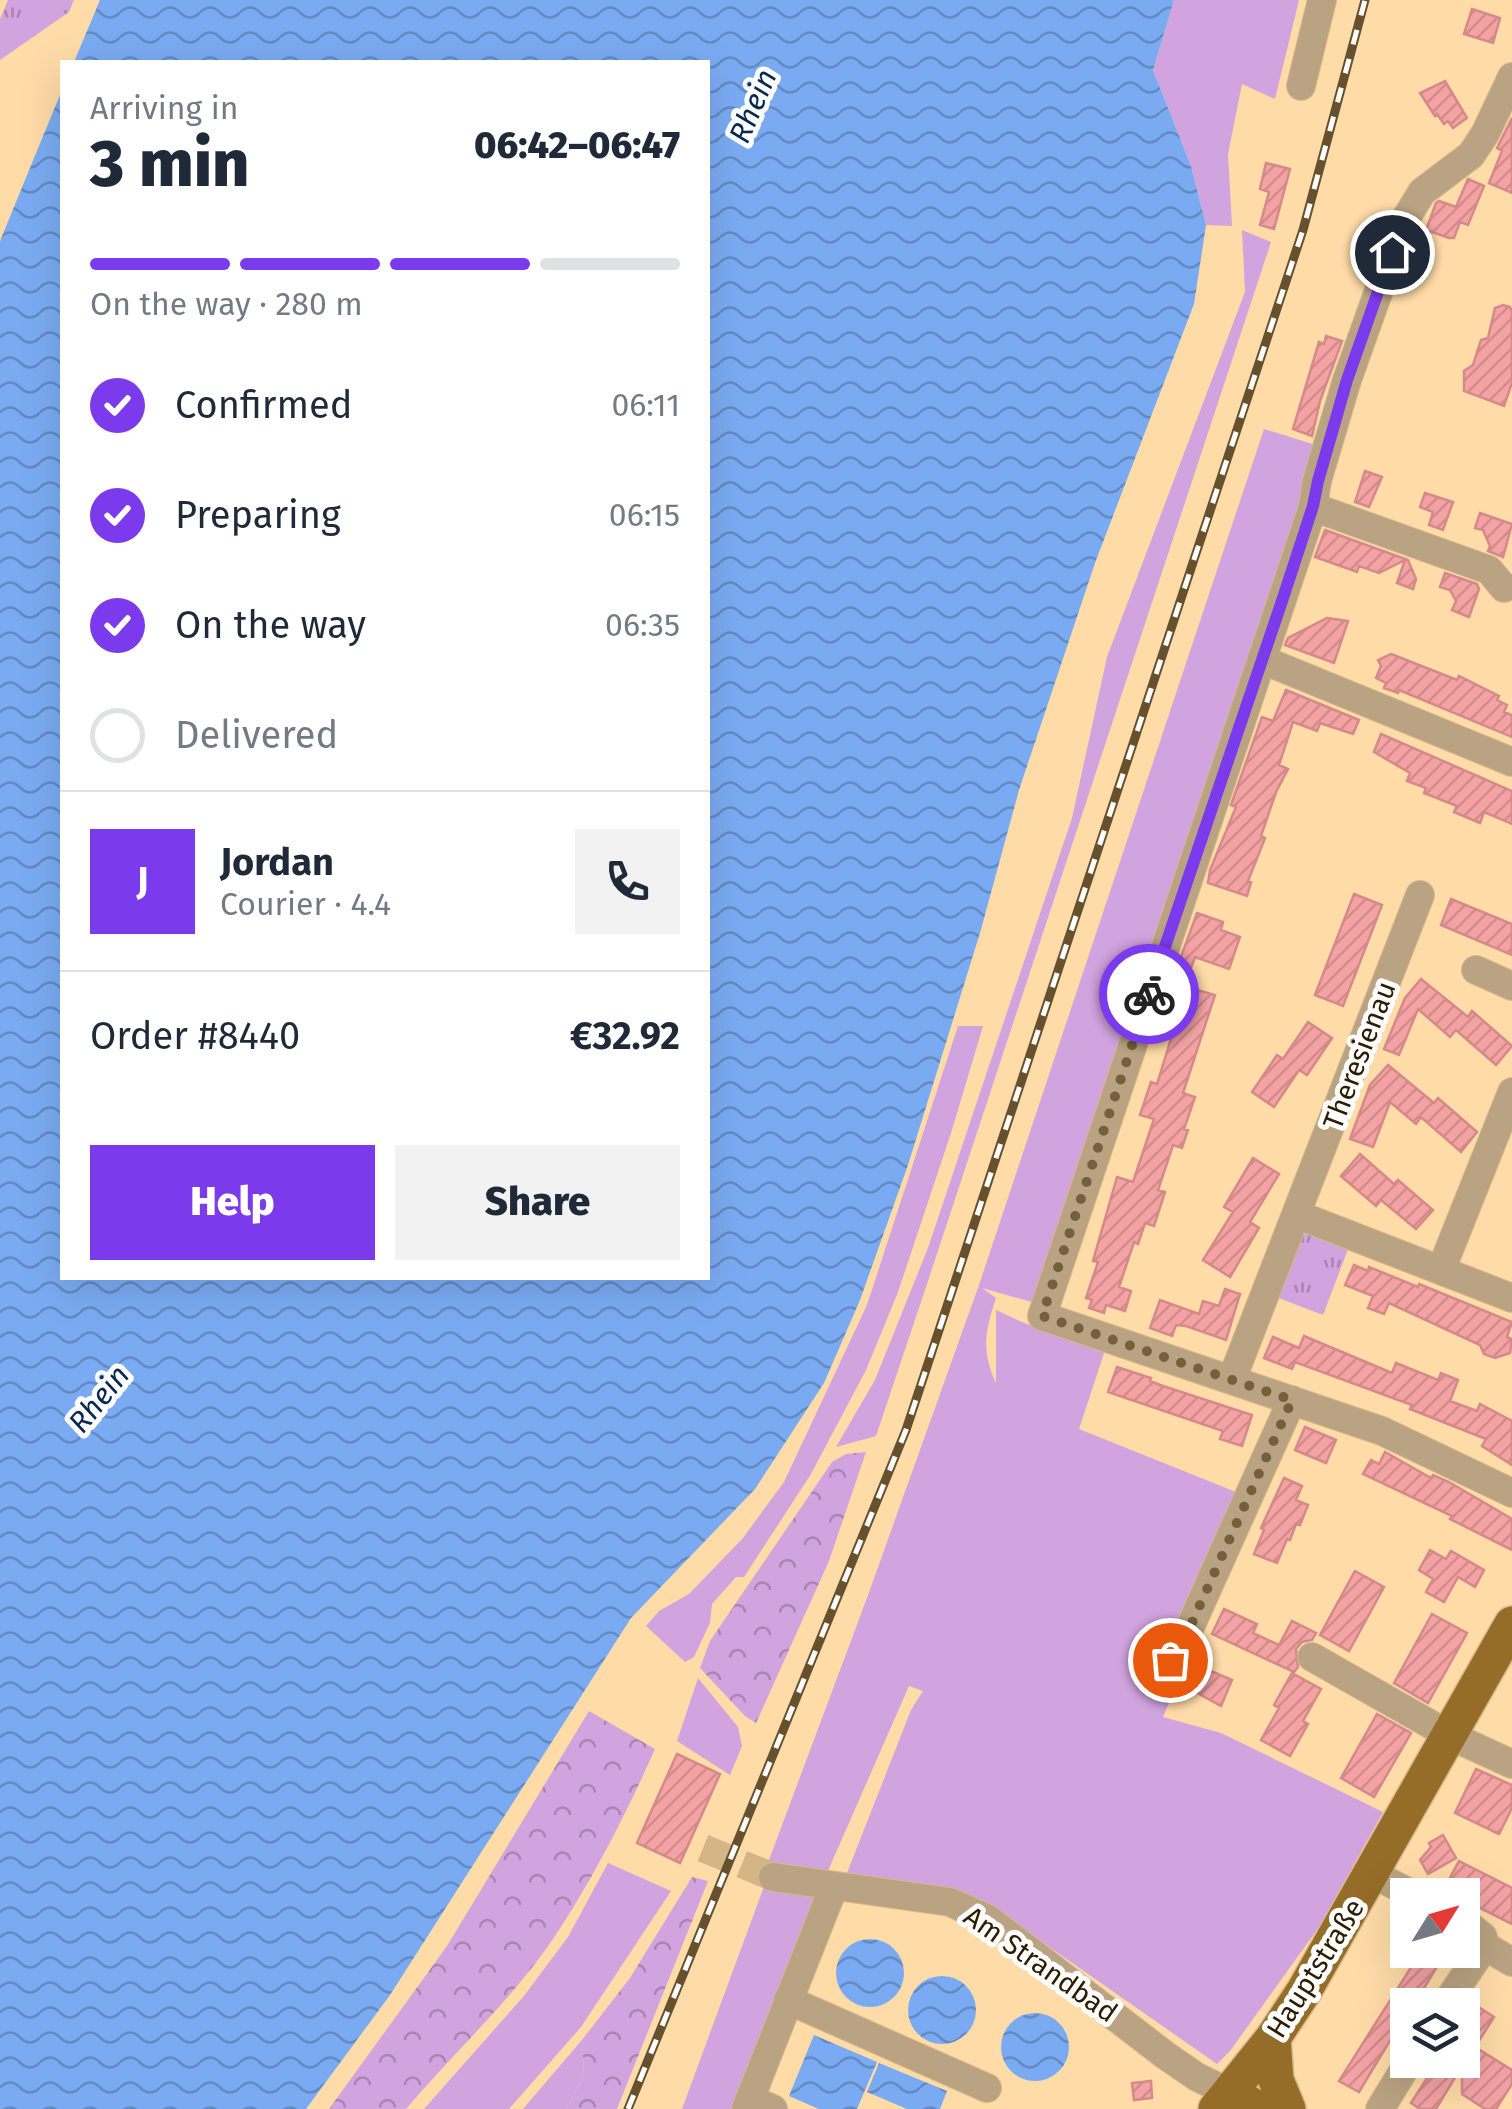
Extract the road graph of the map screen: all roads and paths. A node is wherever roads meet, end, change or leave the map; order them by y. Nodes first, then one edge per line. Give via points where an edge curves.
1 (1322, 0) edge
2 (1512, 77) edge
3 (1300, 86) dead end
4 (1313, 506) junction
5 (1504, 588) dead end
6 (1263, 660) junction
7 (1512, 762) edge
8 (1420, 895) dead end
9 (1476, 970) dead end
10 (1512, 986) edge
11 (1512, 1092) edge
12 (1298, 1215) junction
13 (1441, 1270) junction
14 (1512, 1298) edge
15 (1232, 1380) junction
16 (1292, 1400) junction
17 (1512, 1493) edge
18 (1512, 1624) edge
19 (1312, 1657) dead end
20 (1170, 1660) dead end
21 (1451, 1736) junction
22 (1512, 1764) edge
23 (1373, 1874) junction
24 (773, 1877) tunnel mouth
25 (1390, 1883) edge
26 (834, 1886) junction
27 (1480, 1935) edge
28 (1484, 1946) junction
29 (1512, 1962) edge
30 (1456, 1988) edge
31 (788, 2000) junction
32 (1273, 2038) junction
33 (1399, 2078) edge
34 (988, 2088) dead end
35 (1235, 2104) edge
36 (756, 2106) edge
37 (1288, 2109) edge
38 (1380, 2109) edge

1 - 3 street
2 - 4 street via 1471,154 1422,192 1403,223 1347,380
4 - 5 street via 1489,570
4 - 6 street
6 - 7 street
6 - 15 street via 1042,1316
8 - 12 street, Theresienau
9 - 10 street
11 - 13 street
12 - 13 street
12 - 15 street, Theresienau
13 - 14 street
15 - 16 street
16 - 17 street via 1382,1431
16 - 20 street
18 - 21 main road, Hauptstraße
19 - 21 street
21 - 22 street
21 - 23 main road, Hauptstraße
23 - 25 street
23 - 32 main road, Hauptstraße
24 - 26 street, Am Strandbad
26 - 31 street
26 - 35 street, Am Strandbad via 950,1902 988,1919
27 - 28 street
28 - 29 street
28 - 30 street
31 - 34 street
31 - 36 street
32 - 35 main road, Hauptstraße
32 - 37 main road via 1276,2080
33 - 38 street

